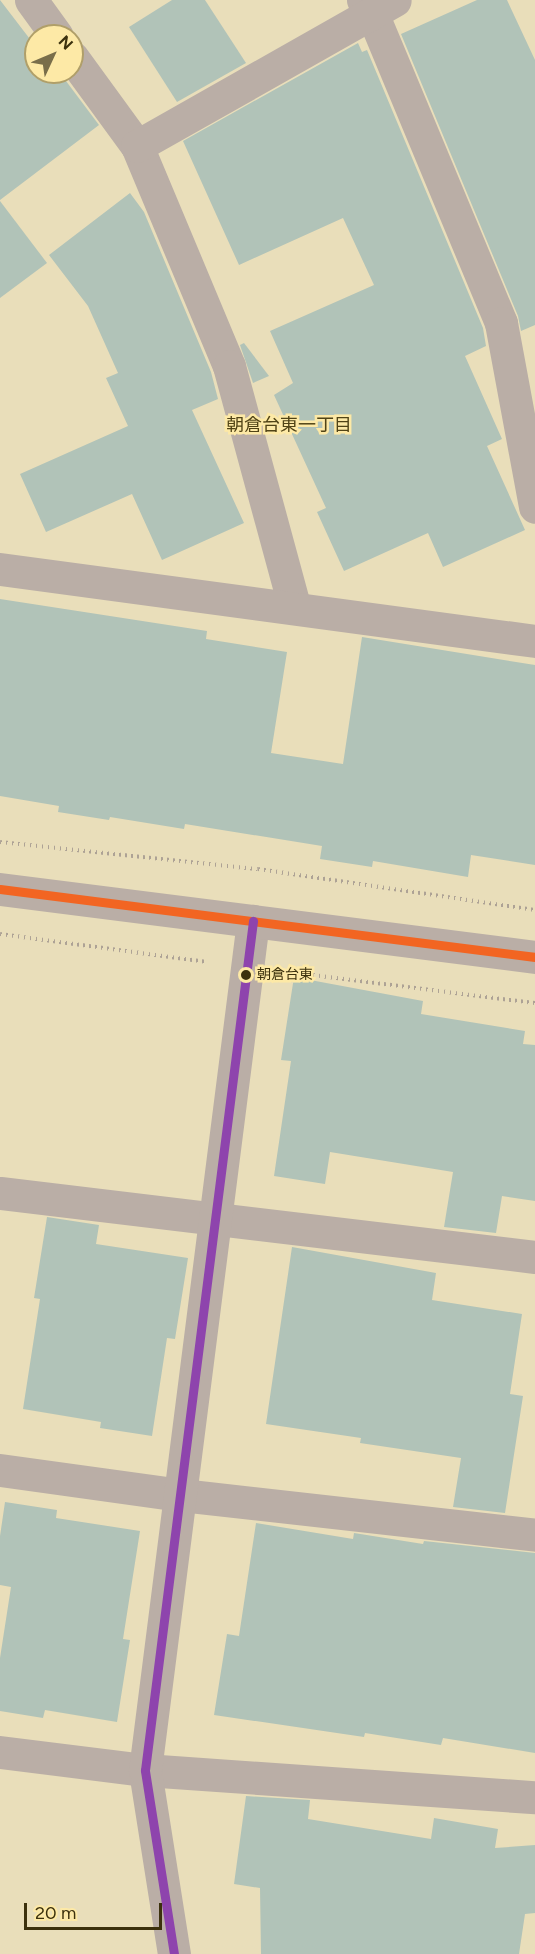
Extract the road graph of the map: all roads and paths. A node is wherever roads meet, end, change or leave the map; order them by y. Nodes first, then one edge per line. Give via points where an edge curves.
1 (31, 0) edge
2 (377, 4) edge
3 (48, 24) edge
4 (84, 73) edge
5 (137, 146) junction
6 (535, 507) edge
7 (0, 569) edge
8 (294, 606) junction
9 (535, 640) edge
10 (0, 842) edge
11 (0, 889) edge
12 (535, 910) edge
13 (253, 921) junction
14 (535, 957) edge
15 (0, 1193) edge
16 (215, 1219) junction
17 (535, 1257) edge
18 (0, 1470) edge
19 (181, 1495) junction
20 (535, 1536) edge
21 (0, 1752) edge
22 (146, 1770) junction
23 (535, 1797) edge
24 (174, 1954) edge

1 - 3 street
2 - 5 street
2 - 6 street via 501,323
4 - 5 street
5 - 8 street via 229,366
7 - 8 street
8 - 9 street
10 - 12 path via 258,869
11 - 13 street
13 - 14 street
13 - 16 street
15 - 16 street
16 - 17 street
16 - 19 street
18 - 19 street
19 - 20 street
19 - 22 street
21 - 22 street
22 - 23 street
22 - 24 street

